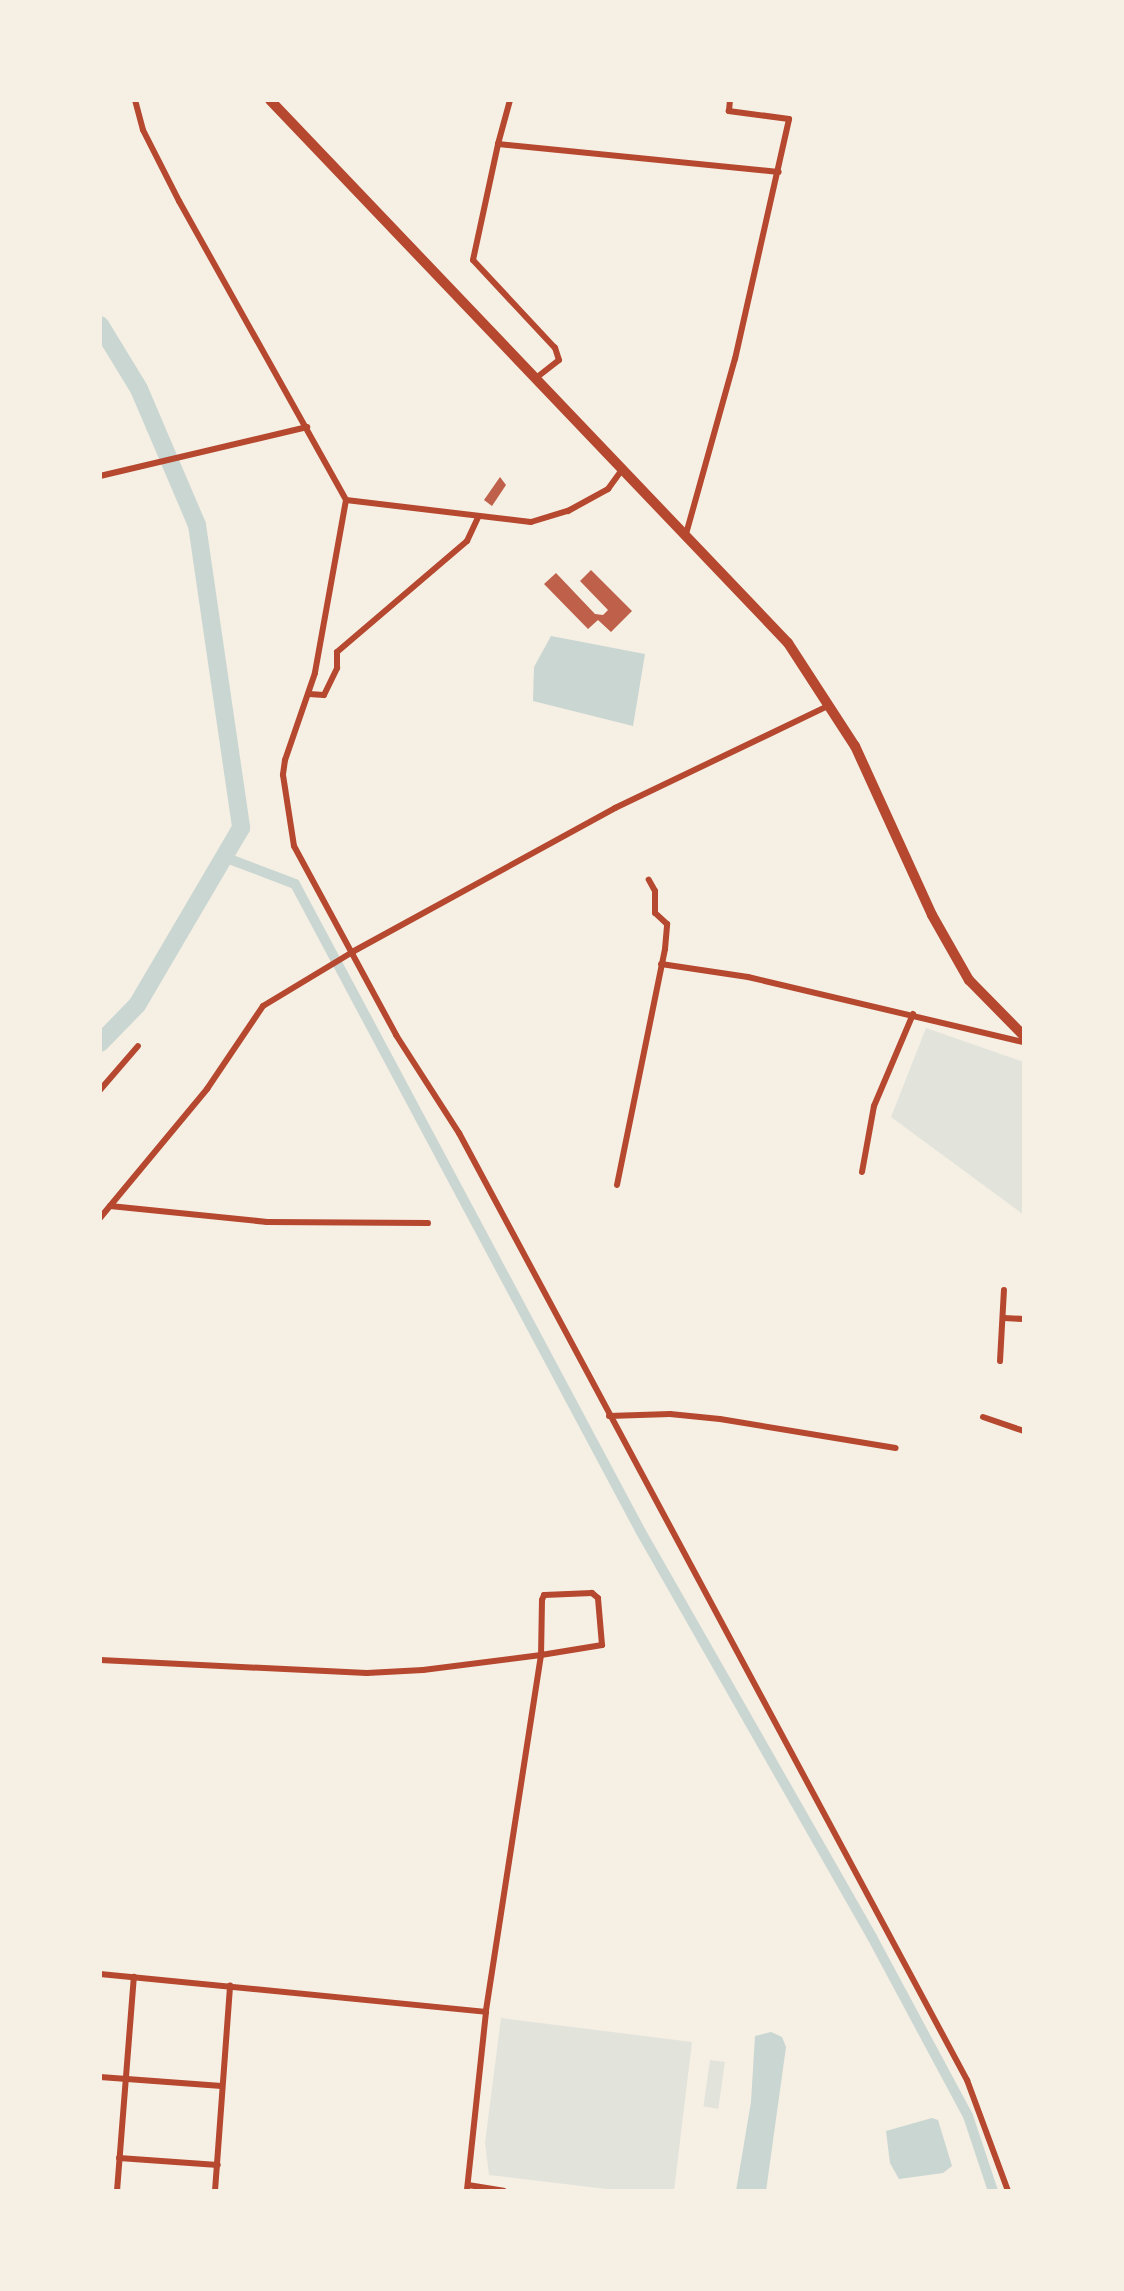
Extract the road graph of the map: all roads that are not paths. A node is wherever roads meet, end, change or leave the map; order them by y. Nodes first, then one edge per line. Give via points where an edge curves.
1 (135, 100) edge
2 (270, 100) edge
3 (510, 100) edge
4 (730, 100) edge
5 (498, 144) junction
6 (779, 172) junction
7 (537, 378) junction
8 (307, 427) junction
9 (623, 468) junction
10 (100, 476) edge
11 (346, 500) junction
12 (478, 517) junction
13 (686, 534) junction
14 (309, 694) junction
15 (830, 705) junction
16 (649, 880) dead end
17 (351, 952) junction
18 (661, 964) junction
19 (913, 1014) junction
20 (1024, 1036) edge
21 (1024, 1042) edge
22 (138, 1046) dead end
23 (100, 1090) edge
24 (862, 1172) dead end
25 (617, 1185) dead end
26 (110, 1206) junction
27 (100, 1218) edge
28 (428, 1223) dead end
29 (1004, 1290) dead end
30 (1004, 1318) junction
31 (1024, 1319) edge
32 (1000, 1361) dead end
33 (609, 1416) junction
34 (983, 1417) dead end
35 (1024, 1431) edge
36 (895, 1448) dead end
37 (541, 1655) junction
38 (100, 1660) edge
39 (100, 1974) edge
40 (134, 1977) junction
41 (230, 1986) junction
42 (486, 2012) junction
43 (100, 2077) edge
44 (124, 2079) junction
45 (222, 2086) junction
46 (119, 2158) junction
47 (218, 2165) junction
48 (467, 2188) edge
49 (117, 2191) edge
50 (215, 2191) edge
51 (504, 2191) edge
52 (1009, 2191) edge

1 - 8 street via 143,131 179,201
2 - 7 highway
3 - 5 street
4 - 6 street via 729,111 789,119
5 - 6 street
5 - 7 street via 473,260 555,348 559,360
6 - 13 street via 718,429
7 - 9 highway
8 - 10 street
8 - 11 street
9 - 12 street via 608,489 568,511 531,522
9 - 13 highway
11 - 12 street
11 - 14 street
12 - 14 street via 467,541 337,652 337,668 324,695
13 - 15 highway via 788,643
14 - 17 street via 283,775 294,846
15 - 17 street via 615,808
15 - 20 highway via 855,746 932,915 969,980
16 - 18 street via 655,891 655,913 667,924
17 - 26 street via 263,1006 207,1089
17 - 33 street via 396,1035 459,1133
18 - 19 street via 748,977
18 - 25 street
19 - 21 street
19 - 24 street via 874,1106
22 - 23 street
26 - 27 street
26 - 28 street via 268,1222
29 - 30 street
30 - 31 street
30 - 32 street
33 - 36 street via 670,1414 720,1419
33 - 52 street via 967,2080
34 - 35 street
37 - 37 street via 602,1645 598,1598 592,1593 544,1595
37 - 38 street via 367,1673
37 - 42 street
39 - 40 street
40 - 41 street
40 - 44 street
41 - 42 street
41 - 45 street
42 - 48 street
43 - 44 street
44 - 45 street
44 - 46 street
45 - 47 street
46 - 47 street
46 - 49 street
47 - 50 street
48 - 51 street

